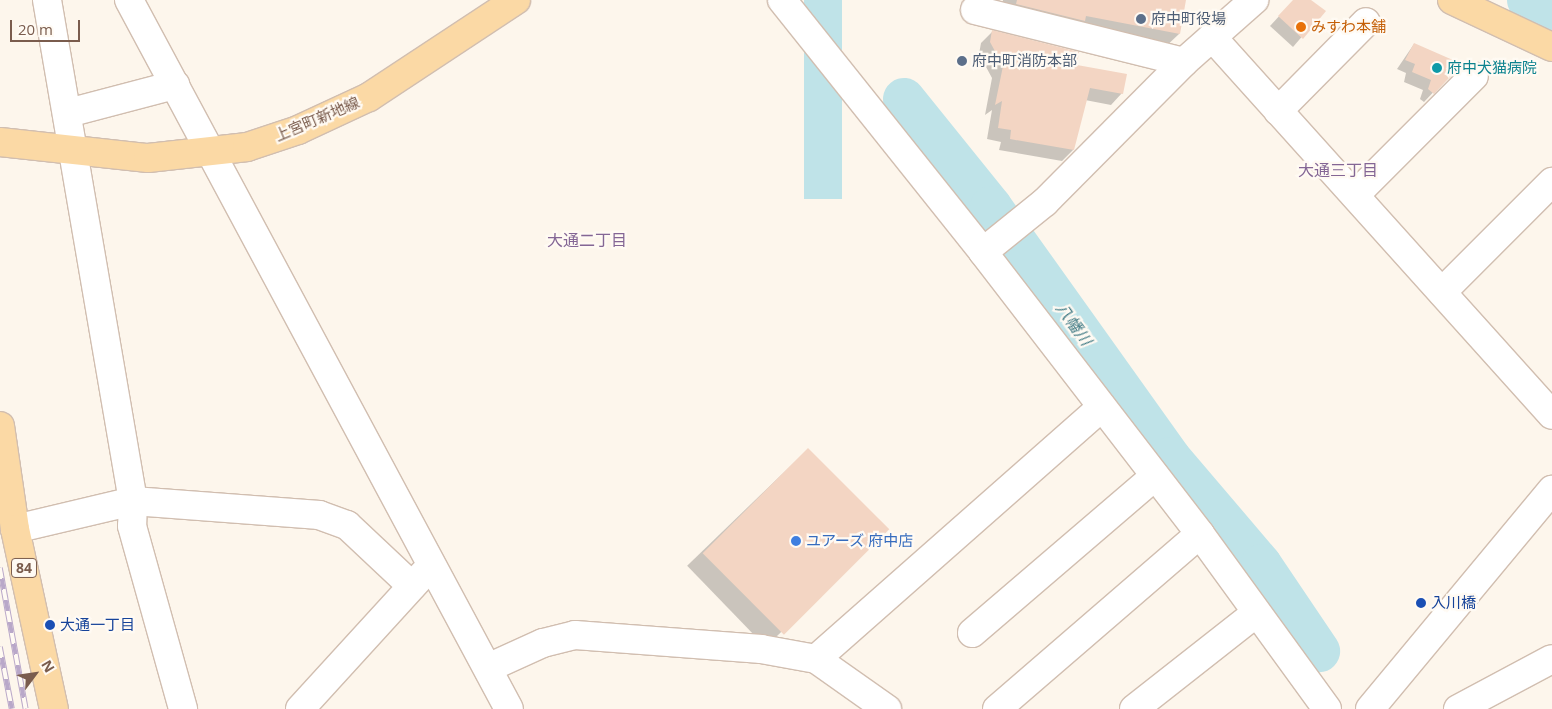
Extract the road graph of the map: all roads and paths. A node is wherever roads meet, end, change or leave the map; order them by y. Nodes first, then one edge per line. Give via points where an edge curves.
1 (47, 0) edge
2 (129, 0) edge
3 (516, 0) edge
4 (782, 0) edge
5 (1254, 0) edge
6 (1452, 0) edge
7 (975, 10) dead end
8 (1366, 22) dead end
9 (1212, 37) junction
10 (1552, 47) edge
11 (1184, 62) junction
12 (1474, 76) dead end
13 (175, 85) junction
14 (1278, 111) junction
15 (68, 113) junction
16 (0, 142) edge
17 (72, 150) junction
18 (210, 154) junction
19 (1552, 182) edge
20 (1355, 195) junction
21 (983, 252) junction
22 (1442, 292) junction
23 (1102, 407) junction
24 (1552, 415) edge
25 (0, 426) edge
26 (1155, 476) junction
27 (1552, 490) edge
28 (133, 501) junction
29 (16, 529) junction
30 (1200, 534) junction
31 (434, 564) junction
32 (412, 586) junction
33 (1256, 613) junction
34 (972, 633) dead end
35 (816, 659) junction
36 (1552, 659) edge
37 (490, 667) junction
38 (54, 709) edge
39 (183, 709) edge
40 (300, 709) edge
41 (509, 709) edge
42 (887, 709) edge
43 (997, 709) edge
44 (1134, 709) edge
45 (1327, 709) edge
46 (1370, 709) edge
47 (1458, 709) edge

1 - 15 street
2 - 13 street
3 - 18 main road, 上宮町新地線 via 369,97 298,130
4 - 21 street
5 - 9 street
6 - 10 main road
7 - 11 street
8 - 14 street
9 - 11 street
9 - 14 street
11 - 21 street via 1045,202
12 - 20 street
13 - 15 street
13 - 18 street
14 - 20 street
15 - 17 street
16 - 17 main road, 上宮町新地線
17 - 18 main road, 上宮町新地線 via 148,158
17 - 28 street
18 - 31 street
19 - 22 street
20 - 22 street
21 - 23 street
22 - 24 street
23 - 26 street
23 - 35 street
25 - 29 main road, 84
26 - 30 street
26 - 34 street
27 - 46 street
28 - 29 street
28 - 32 street via 319,515 347,525
28 - 39 street via 132,526
29 - 38 main road, 84
30 - 33 street
30 - 43 street
31 - 32 street
31 - 37 street
32 - 40 street
33 - 44 street
33 - 45 street
35 - 37 street via 761,649 575,636 543,642
35 - 42 street
36 - 47 street
37 - 41 street

